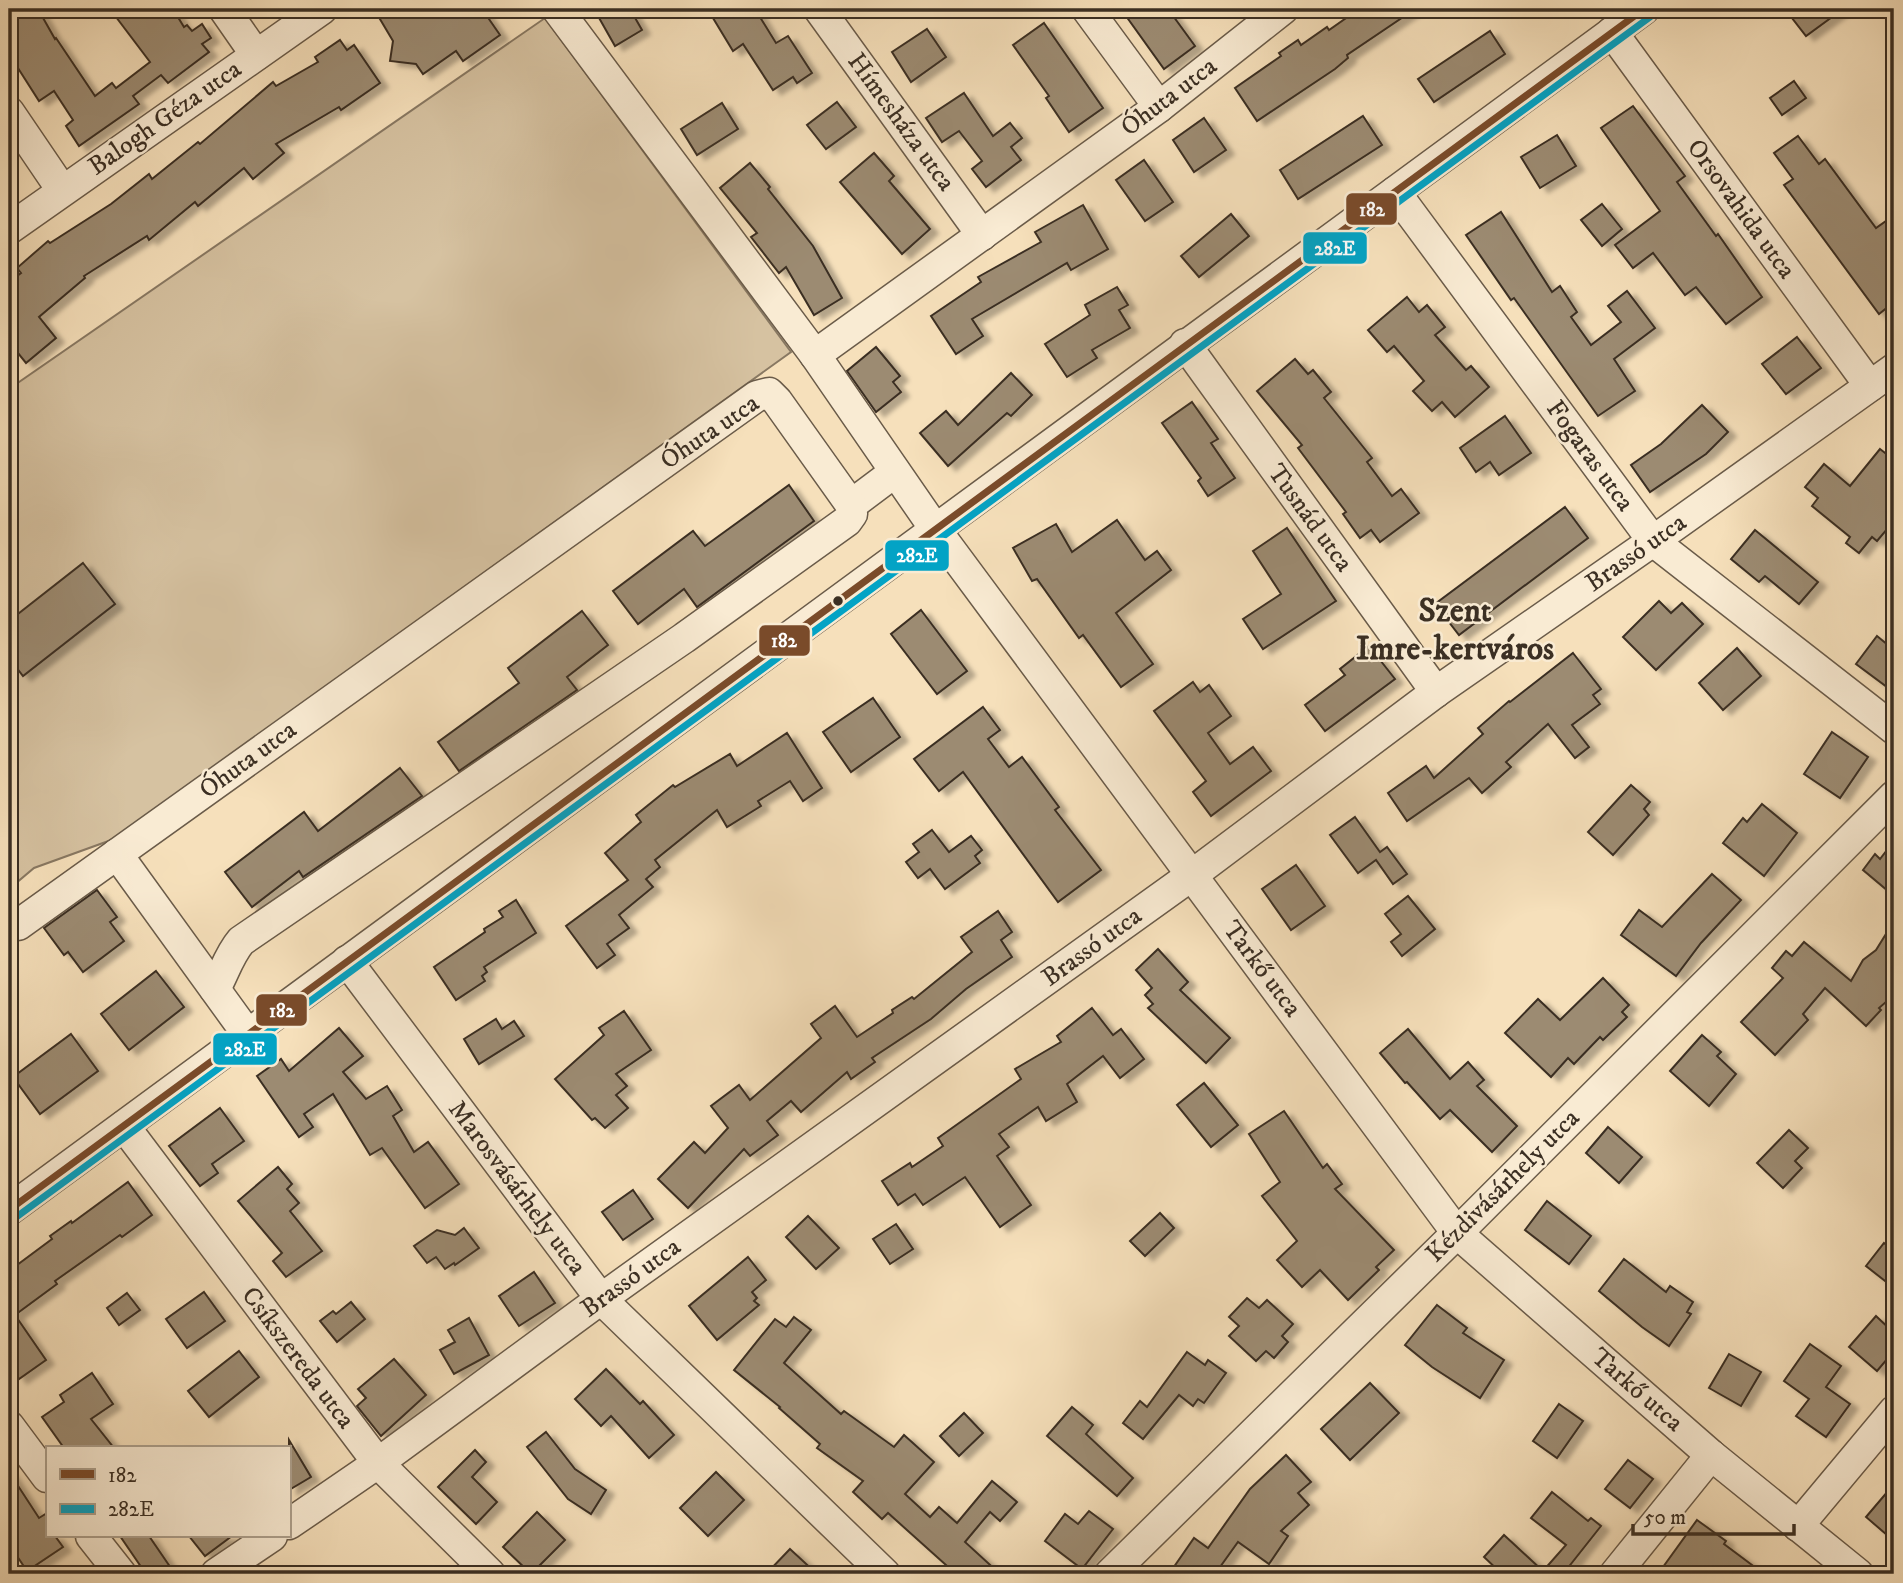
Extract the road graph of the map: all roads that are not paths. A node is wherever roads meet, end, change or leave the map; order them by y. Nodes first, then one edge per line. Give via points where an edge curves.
1 (224, 9) edge
2 (322, 9) edge
3 (557, 9) edge
4 (819, 9) edge
5 (1087, 9) edge
6 (1283, 9) edge
7 (1644, 9) edge
8 (1612, 32) junction
9 (256, 55) junction
10 (1159, 107) junction
11 (9, 113) edge
12 (62, 190) junction
13 (1395, 192) junction
14 (9, 229) edge
15 (982, 235) junction
16 (1185, 344) junction
17 (815, 355) junction
18 (1894, 369) edge
19 (1870, 386) junction
20 (895, 472) junction
21 (851, 505) junction
22 (935, 529) junction
23 (1653, 541) junction
24 (1436, 692) junction
25 (1894, 729) edge
26 (1894, 796) edge
27 (117, 854) junction
28 (1192, 876) junction
29 (18, 925) dead end
30 (347, 961) junction
31 (215, 989) junction
32 (248, 1035) junction
33 (124, 1126) junction
34 (9, 1210) edge
35 (1457, 1233) junction
36 (601, 1300) junction
37 (1894, 1411) edge
38 (9, 1426) edge
39 (1711, 1455) junction
40 (377, 1464) junction
41 (46, 1476) edge
42 (290, 1523) edge
43 (1798, 1525) junction
44 (94, 1538) edge
45 (269, 1538) edge
46 (121, 1574) edge
47 (216, 1574) edge
48 (490, 1574) edge
49 (885, 1574) edge
50 (1110, 1574) edge
51 (1615, 1574) edge
52 (1858, 1574) edge

1 - 9 street
2 - 9 street, Balogh Géza utca
3 - 17 street, Tarkő utca
4 - 15 street, Hímesháza utca
5 - 10 street
6 - 10 street, Óhuta utca
7 - 8 street
8 - 13 street
8 - 19 street, Orsovahida utca
9 - 12 street, Balogh Géza utca
10 - 15 street, Óhuta utca
11 - 12 street
12 - 14 street, Balogh Géza utca
13 - 16 street
13 - 23 street, Fogaras utca
15 - 17 street, Óhuta utca
16 - 22 street
16 - 24 street, Tusnád utca
17 - 20 street, Tarkő utca
18 - 19 street, Brassó utca
19 - 23 street, Brassó utca
20 - 21 street
20 - 22 street, Tarkő utca
21 - 27 street, Óhuta utca via 777,401 769,393 757,396
21 - 31 street via 847,521 684,638 240,941
22 - 28 street, Tarkő utca
22 - 30 street
23 - 24 street, Brassó utca
23 - 25 street, Fogaras utca
24 - 28 street, Brassó utca
26 - 35 street, Kézdivásárhely utca
27 - 29 street
27 - 31 street
28 - 35 street, Tarkő utca
28 - 36 street, Brassó utca
30 - 32 street
30 - 36 street, Marosvásárhely utca
31 - 32 street
32 - 33 street
33 - 34 street
33 - 40 street, Csíkszereda utca
35 - 39 street, Tarkő utca
35 - 50 street, Kézdivásárhely utca
36 - 40 street, Brassó utca
36 - 49 street, Marosvásárhely utca
37 - 43 street
38 - 41 street
39 - 43 street, Tarkő utca
39 - 51 street
40 - 42 street, Brassó utca
40 - 48 street, Csíkszereda utca
43 - 52 street, Tarkő utca
44 - 46 street
45 - 47 street

